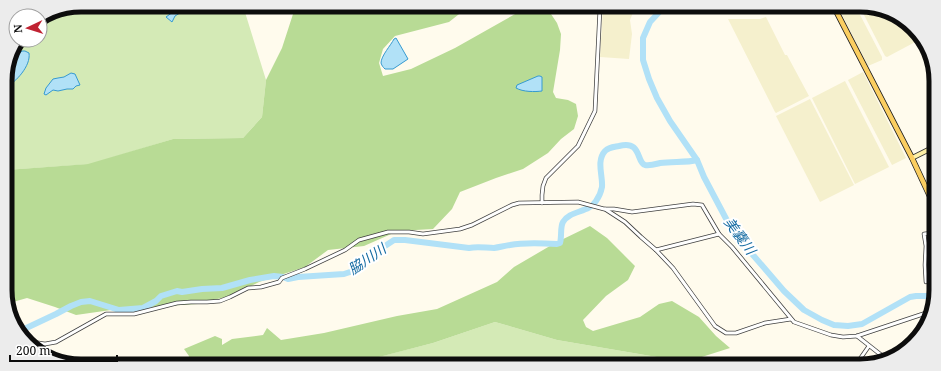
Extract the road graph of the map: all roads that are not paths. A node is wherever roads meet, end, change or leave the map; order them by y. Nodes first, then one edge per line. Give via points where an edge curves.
1 (600, 12) edge
2 (836, 12) edge
3 (929, 149) edge
4 (912, 158) junction
5 (929, 194) edge
6 (542, 203) junction
7 (604, 209) junction
8 (929, 233) edge
9 (719, 234) junction
10 (656, 250) junction
11 (926, 282) dead end
12 (924, 314) edge
13 (791, 319) junction
14 (856, 336) junction
15 (37, 343) edge
16 (869, 346) junction
17 (881, 355) edge
18 (860, 359) edge

1 - 6 street via 595,111 578,146 546,178
2 - 4 main road
3 - 4 main road
4 - 5 main road
6 - 7 street via 582,203
6 - 15 street via 512,205 460,229 423,234 388,232 359,240 345,250 282,278 279,282 248,288 220,301 177,303 134,314 106,314 56,342
7 - 9 street via 632,212 702,205
7 - 10 street via 625,222
8 - 11 street via 924,234
9 - 10 street
9 - 13 street
10 - 13 street via 673,268 715,326 726,333 736,333 765,323
12 - 14 street
13 - 14 street via 831,335
14 - 16 street
16 - 17 street
16 - 18 street

